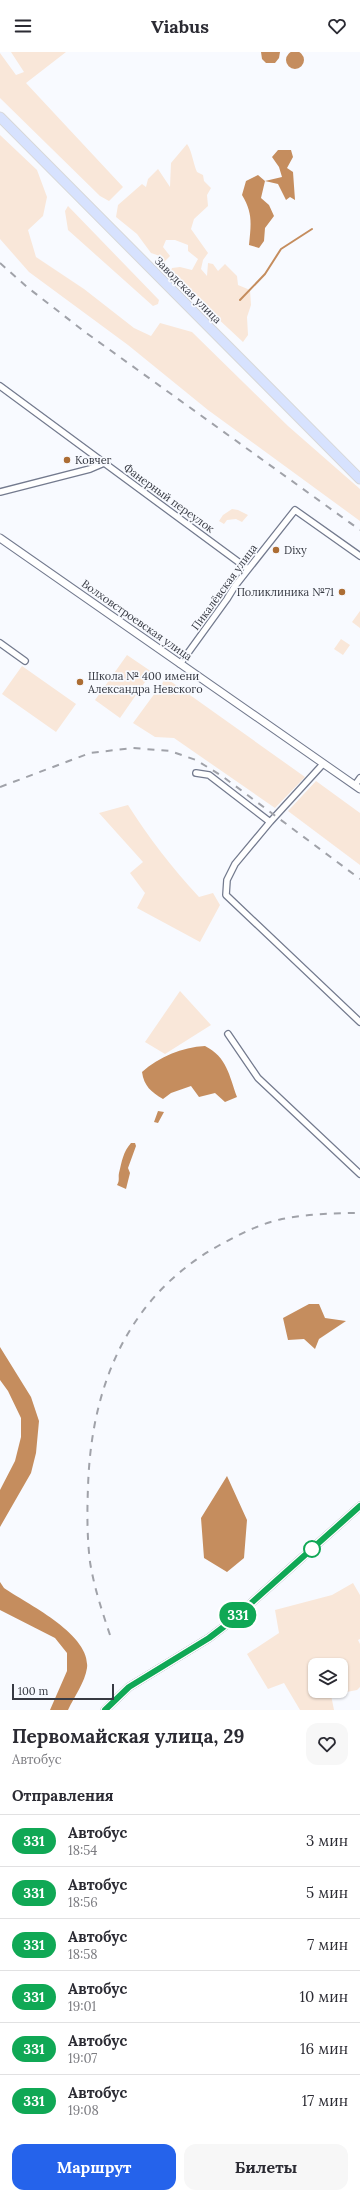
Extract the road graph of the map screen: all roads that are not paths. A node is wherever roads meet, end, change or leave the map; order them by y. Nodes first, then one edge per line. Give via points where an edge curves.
1 (0, 117) edge
2 (0, 386) edge
3 (104, 463) junction
4 (360, 479) edge
5 (0, 492) edge
6 (0, 538) edge
7 (360, 556) edge
8 (248, 569) junction
9 (0, 642) edge
10 (25, 661) dead end
11 (180, 664) junction
12 (322, 764) junction
13 (196, 773) dead end
14 (360, 778) edge
15 (357, 787) edge
16 (270, 822) junction
17 (360, 1022) edge
18 (228, 1034) dead end
19 (360, 1174) edge
20 (360, 1506) edge
21 (105, 1710) edge

1 - 4 main road, Заводская улица
2 - 3 street, Фанерный переулок
3 - 5 street via 90,469
3 - 8 street, Фанерный переулок
6 - 11 street, Волховстроевская улица
7 - 8 street, Пикалёвская улица via 295,510
8 - 11 street, Пикалёвская улица
9 - 10 street
11 - 12 street, Волховстроевская улица
12 - 15 street, Волховстроевская улица
12 - 16 street
13 - 16 street via 209,775
14 - 15 street
16 - 17 street via 235,864 227,880 226,895
18 - 19 street via 258,1078
20 - 21 street via 230,1622 209,1638 129,1687

